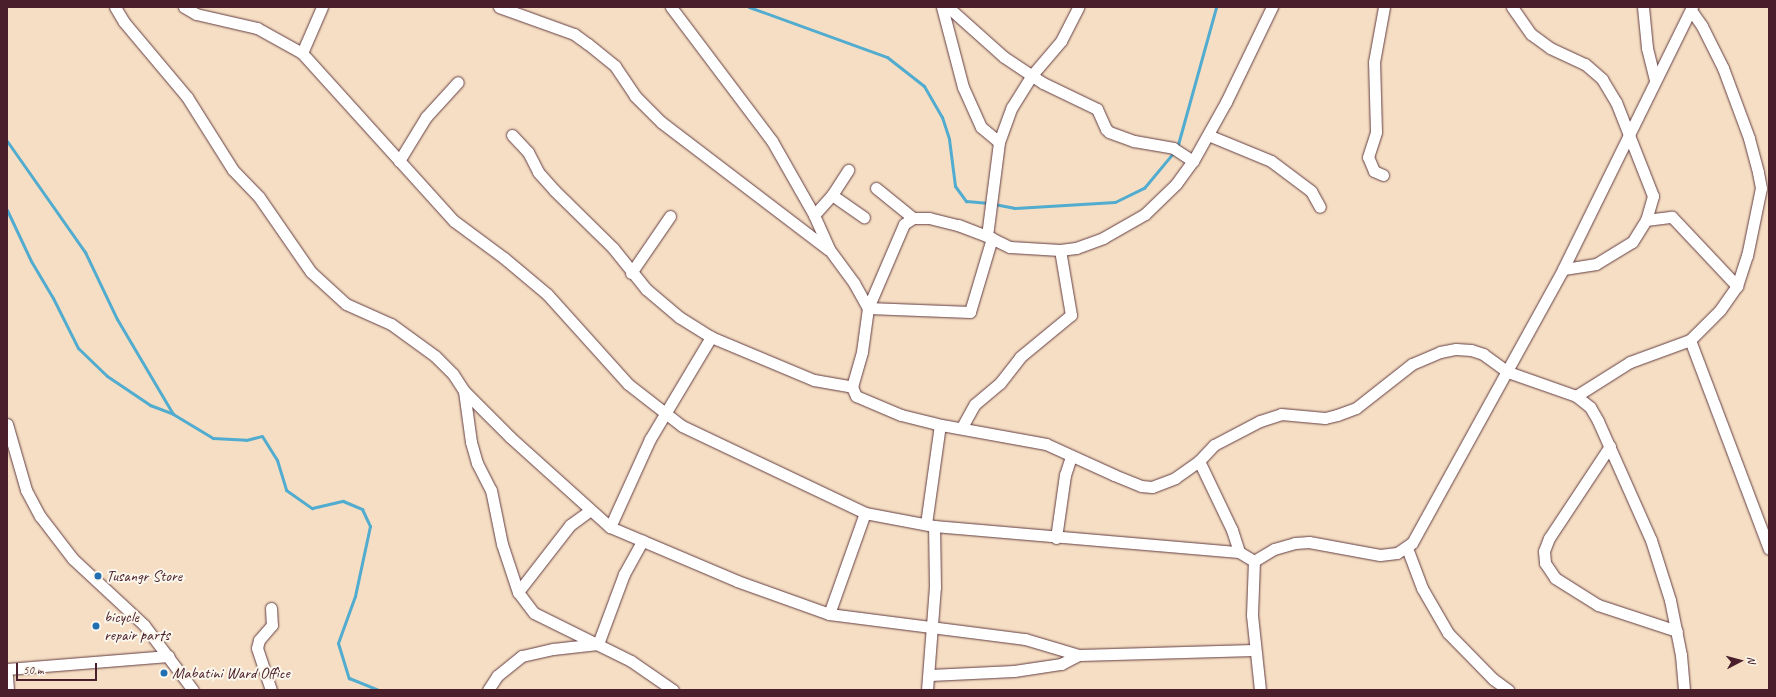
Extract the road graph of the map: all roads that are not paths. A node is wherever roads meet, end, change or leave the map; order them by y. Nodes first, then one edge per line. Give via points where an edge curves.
1 (115, 7) edge
2 (184, 7) edge
3 (322, 7) edge
4 (499, 7) edge
5 (671, 7) edge
6 (942, 7) edge
7 (948, 7) edge
8 (1078, 7) edge
9 (1272, 7) edge
10 (1384, 7) edge
11 (1512, 7) edge
12 (1643, 7) edge
13 (1691, 9) edge
14 (302, 53) junction
15 (1032, 75) junction
16 (1655, 81) junction
17 (458, 82) dead end
18 (1628, 133) junction
19 (512, 135) dead end
20 (1208, 135) junction
21 (999, 142) junction
22 (399, 161) junction
23 (1193, 161) junction
24 (848, 170) dead end
25 (1383, 175) dead end
26 (876, 188) dead end
27 (832, 195) junction
28 (1320, 207) dead end
29 (814, 215) junction
30 (670, 216) dead end
31 (864, 217) dead end
32 (914, 218) junction
33 (1646, 220) junction
34 (990, 237) junction
35 (829, 249) junction
36 (1060, 250) junction
37 (1563, 269) junction
38 (631, 273) junction
39 (1737, 286) junction
40 (868, 308) junction
41 (711, 337) junction
42 (1690, 340) junction
43 (1508, 372) junction
44 (852, 387) junction
45 (464, 391) junction
46 (1576, 396) junction
47 (666, 416) junction
48 (7, 424) edge
49 (940, 425) junction
50 (962, 427) junction
51 (1610, 446) junction
52 (1071, 456) junction
53 (1199, 461) junction
54 (590, 511) junction
55 (865, 513) junction
56 (930, 525) junction
57 (610, 527) junction
58 (1056, 538) junction
59 (642, 541) junction
60 (1407, 548) junction
61 (1769, 549) edge
62 (1240, 552) junction
63 (1254, 561) junction
64 (518, 592) junction
65 (271, 608) dead end
66 (829, 614) junction
67 (932, 627) junction
68 (1677, 631) junction
69 (598, 644) junction
70 (1254, 650) junction
71 (1079, 655) junction
72 (168, 656) junction
73 (7, 669) edge
74 (930, 675) junction
75 (7, 676) edge
76 (8, 690) edge
77 (193, 690) edge
78 (271, 690) edge
79 (488, 690) edge
80 (673, 690) edge
81 (927, 690) edge
82 (1260, 690) edge
83 (1508, 690) edge
84 (1684, 690) edge

1 - 45 street via 124,22 187,97 233,170 259,197 311,272 346,304 391,324 416,341 453,374
2 - 14 street via 196,14 257,28
3 - 14 street
4 - 35 street via 574,34 588,44 615,66 635,96 660,122
5 - 29 street via 758,121 786,164
6 - 21 street via 965,92 981,127
7 - 15 street via 984,41
8 - 15 street via 1061,40
9 - 20 street
10 - 25 street via 1374,62 1376,132 1368,157 1374,170
11 - 18 street via 1531,34 1550,48 1585,64 1602,79
12 - 16 street via 1647,48
13 - 16 street
13 - 39 street via 1723,68 1749,138 1761,188 1755,224
14 - 22 street
15 - 21 street via 1012,107
15 - 23 street via 1059,92 1097,109 1109,132 1134,141 1173,148
16 - 18 street
17 - 22 street via 438,102
18 - 33 street via 1653,196
18 - 37 street
19 - 38 street via 528,152 545,180 613,248
20 - 23 street
20 - 28 street via 1272,161 1311,191
21 - 34 street
22 - 47 street via 454,221 547,294 628,384
23 - 36 street via 1176,184 1145,214 1103,238 1076,248
24 - 27 street
26 - 32 street
27 - 29 street
27 - 31 street
29 - 35 street
30 - 38 street
32 - 34 street via 929,218
32 - 40 street via 904,224
33 - 37 street via 1632,242 1622,250 1596,264
33 - 39 street via 1672,218
34 - 36 street via 1010,247
34 - 40 street via 970,312
35 - 40 street via 854,283
36 - 50 street via 1071,315 1020,357 1000,383 975,404
37 - 43 street
38 - 41 street via 679,317
39 - 42 street via 1720,310
40 - 44 street via 862,352
41 - 44 street via 814,380
41 - 47 street
42 - 46 street via 1630,362
42 - 61 street
43 - 46 street
43 - 53 street via 1483,354 1471,350 1440,352 1412,364 1346,412 1325,418 1289,414 1273,416 1214,445
43 - 60 street
44 - 49 street via 856,396 901,415
45 - 54 street
45 - 64 street via 471,442 477,463 491,490 502,544
46 - 51 street via 1590,407
47 - 55 street
47 - 57 street via 644,451
48 - 72 street via 26,490 40,516 73,559 144,625
49 - 50 street
49 - 56 street
50 - 52 street via 1046,444
51 - 68 street via 1651,540
51 - 68 street via 1549,538 1544,551 1545,563 1555,578 1598,605
52 - 53 street via 1146,487 1175,478
52 - 58 street via 1065,475
53 - 62 street
54 - 57 street
54 - 64 street via 570,525
55 - 56 street
55 - 66 street
56 - 58 street
56 - 67 street via 935,587
57 - 59 street
58 - 62 street
59 - 66 street via 738,582
59 - 69 street via 624,574
60 - 63 street via 1397,553 1380,555 1309,542 1295,543 1274,549
60 - 83 street via 1422,588 1448,633 1493,679
62 - 63 street
63 - 70 street
64 - 69 street via 534,613
65 - 78 street via 272,625 259,640 257,648
66 - 67 street
67 - 71 street via 1025,639
67 - 74 street
68 - 84 street
69 - 79 street via 552,649 522,656 497,676
69 - 80 street via 631,661
70 - 71 street
70 - 82 street
71 - 74 street via 1061,664 1020,670
72 - 73 street
72 - 77 street
74 - 81 street
75 - 76 street

